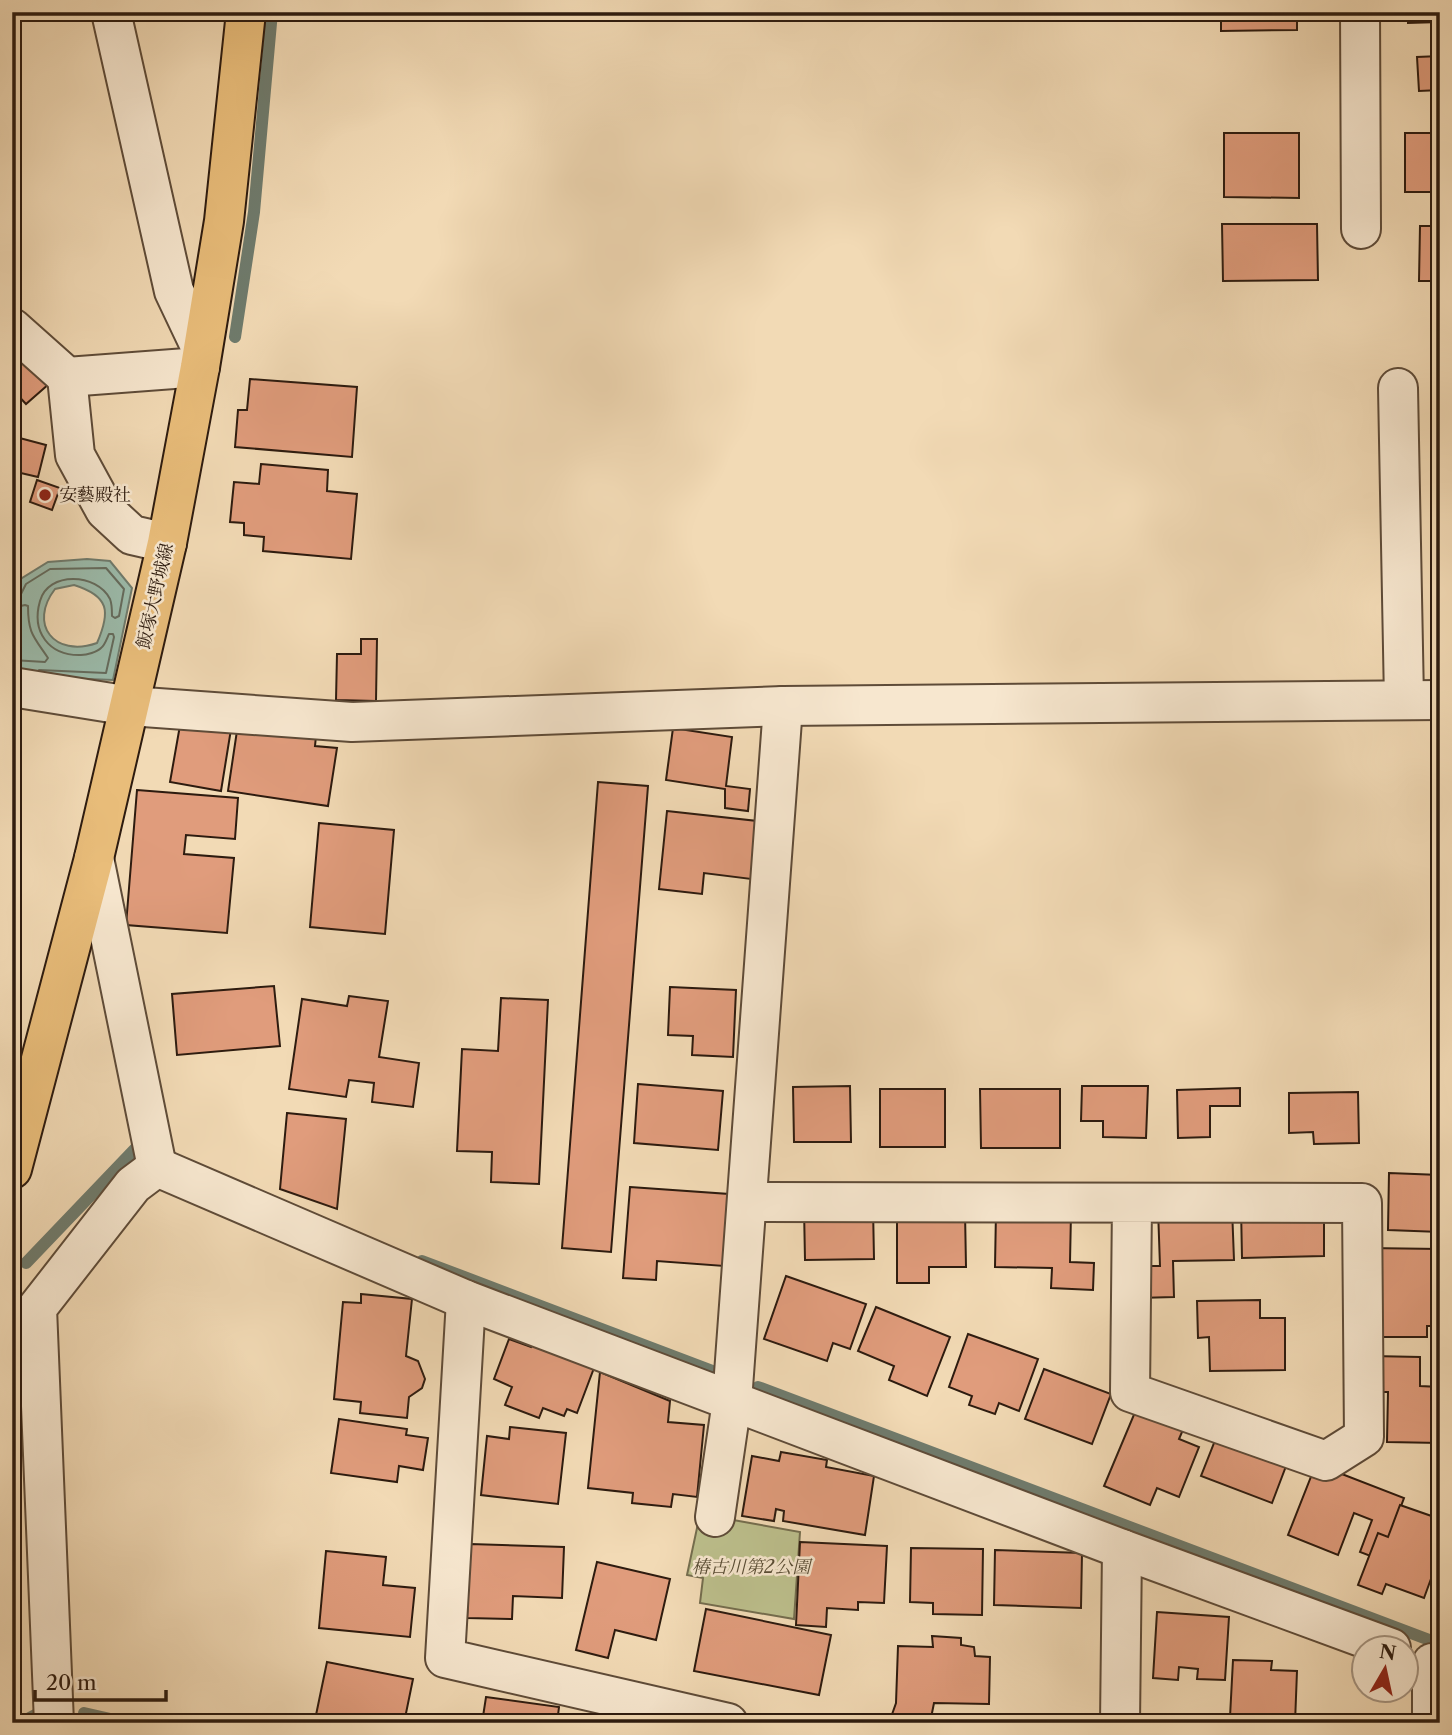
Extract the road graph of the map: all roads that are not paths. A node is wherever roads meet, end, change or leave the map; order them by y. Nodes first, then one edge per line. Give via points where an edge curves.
1 (111, 12) edge
2 (246, 12) edge
3 (1360, 12) edge
4 (1362, 229) dead end
5 (12, 328) edge
6 (201, 359) junction
7 (67, 377) junction
8 (1398, 388) dead end
9 (167, 543) junction
10 (12, 687) edge
11 (1422, 700) edge
12 (130, 706) junction
13 (783, 706) junction
14 (94, 858) junction
15 (157, 1167) junction
16 (12, 1169) edge
17 (748, 1202) junction
18 (1132, 1203) dead end
19 (466, 1300) junction
20 (25, 1304) edge
21 (732, 1401) junction
22 (715, 1517) dead end
23 (1122, 1549) junction
24 (1355, 1634) edge
25 (1426, 1660) edge
26 (54, 1723) edge
27 (728, 1723) edge
28 (1120, 1723) edge
29 (1432, 1723) edge

1 - 6 street via 174,291
2 - 6 main road, 飯塚大野城線 via 224,221
3 - 4 street
5 - 7 street
6 - 7 street
6 - 9 main road, 飯塚大野城線
7 - 9 street via 75,455 105,510 132,535
8 - 11 street
9 - 12 main road, 飯塚大野城線
10 - 12 street
11 - 13 street
12 - 13 street via 352,722
12 - 14 main road, 飯塚大野城線
13 - 17 street
14 - 15 street
14 - 16 main road, 飯塚大野城線
15 - 19 street
15 - 20 street via 133,1185
17 - 18 street via 1362,1203 1364,1437 1326,1461 1130,1392
17 - 21 street
19 - 21 street
19 - 27 street via 445,1658
20 - 26 street
21 - 22 street
21 - 23 street
23 - 24 street
23 - 28 street
25 - 29 street

